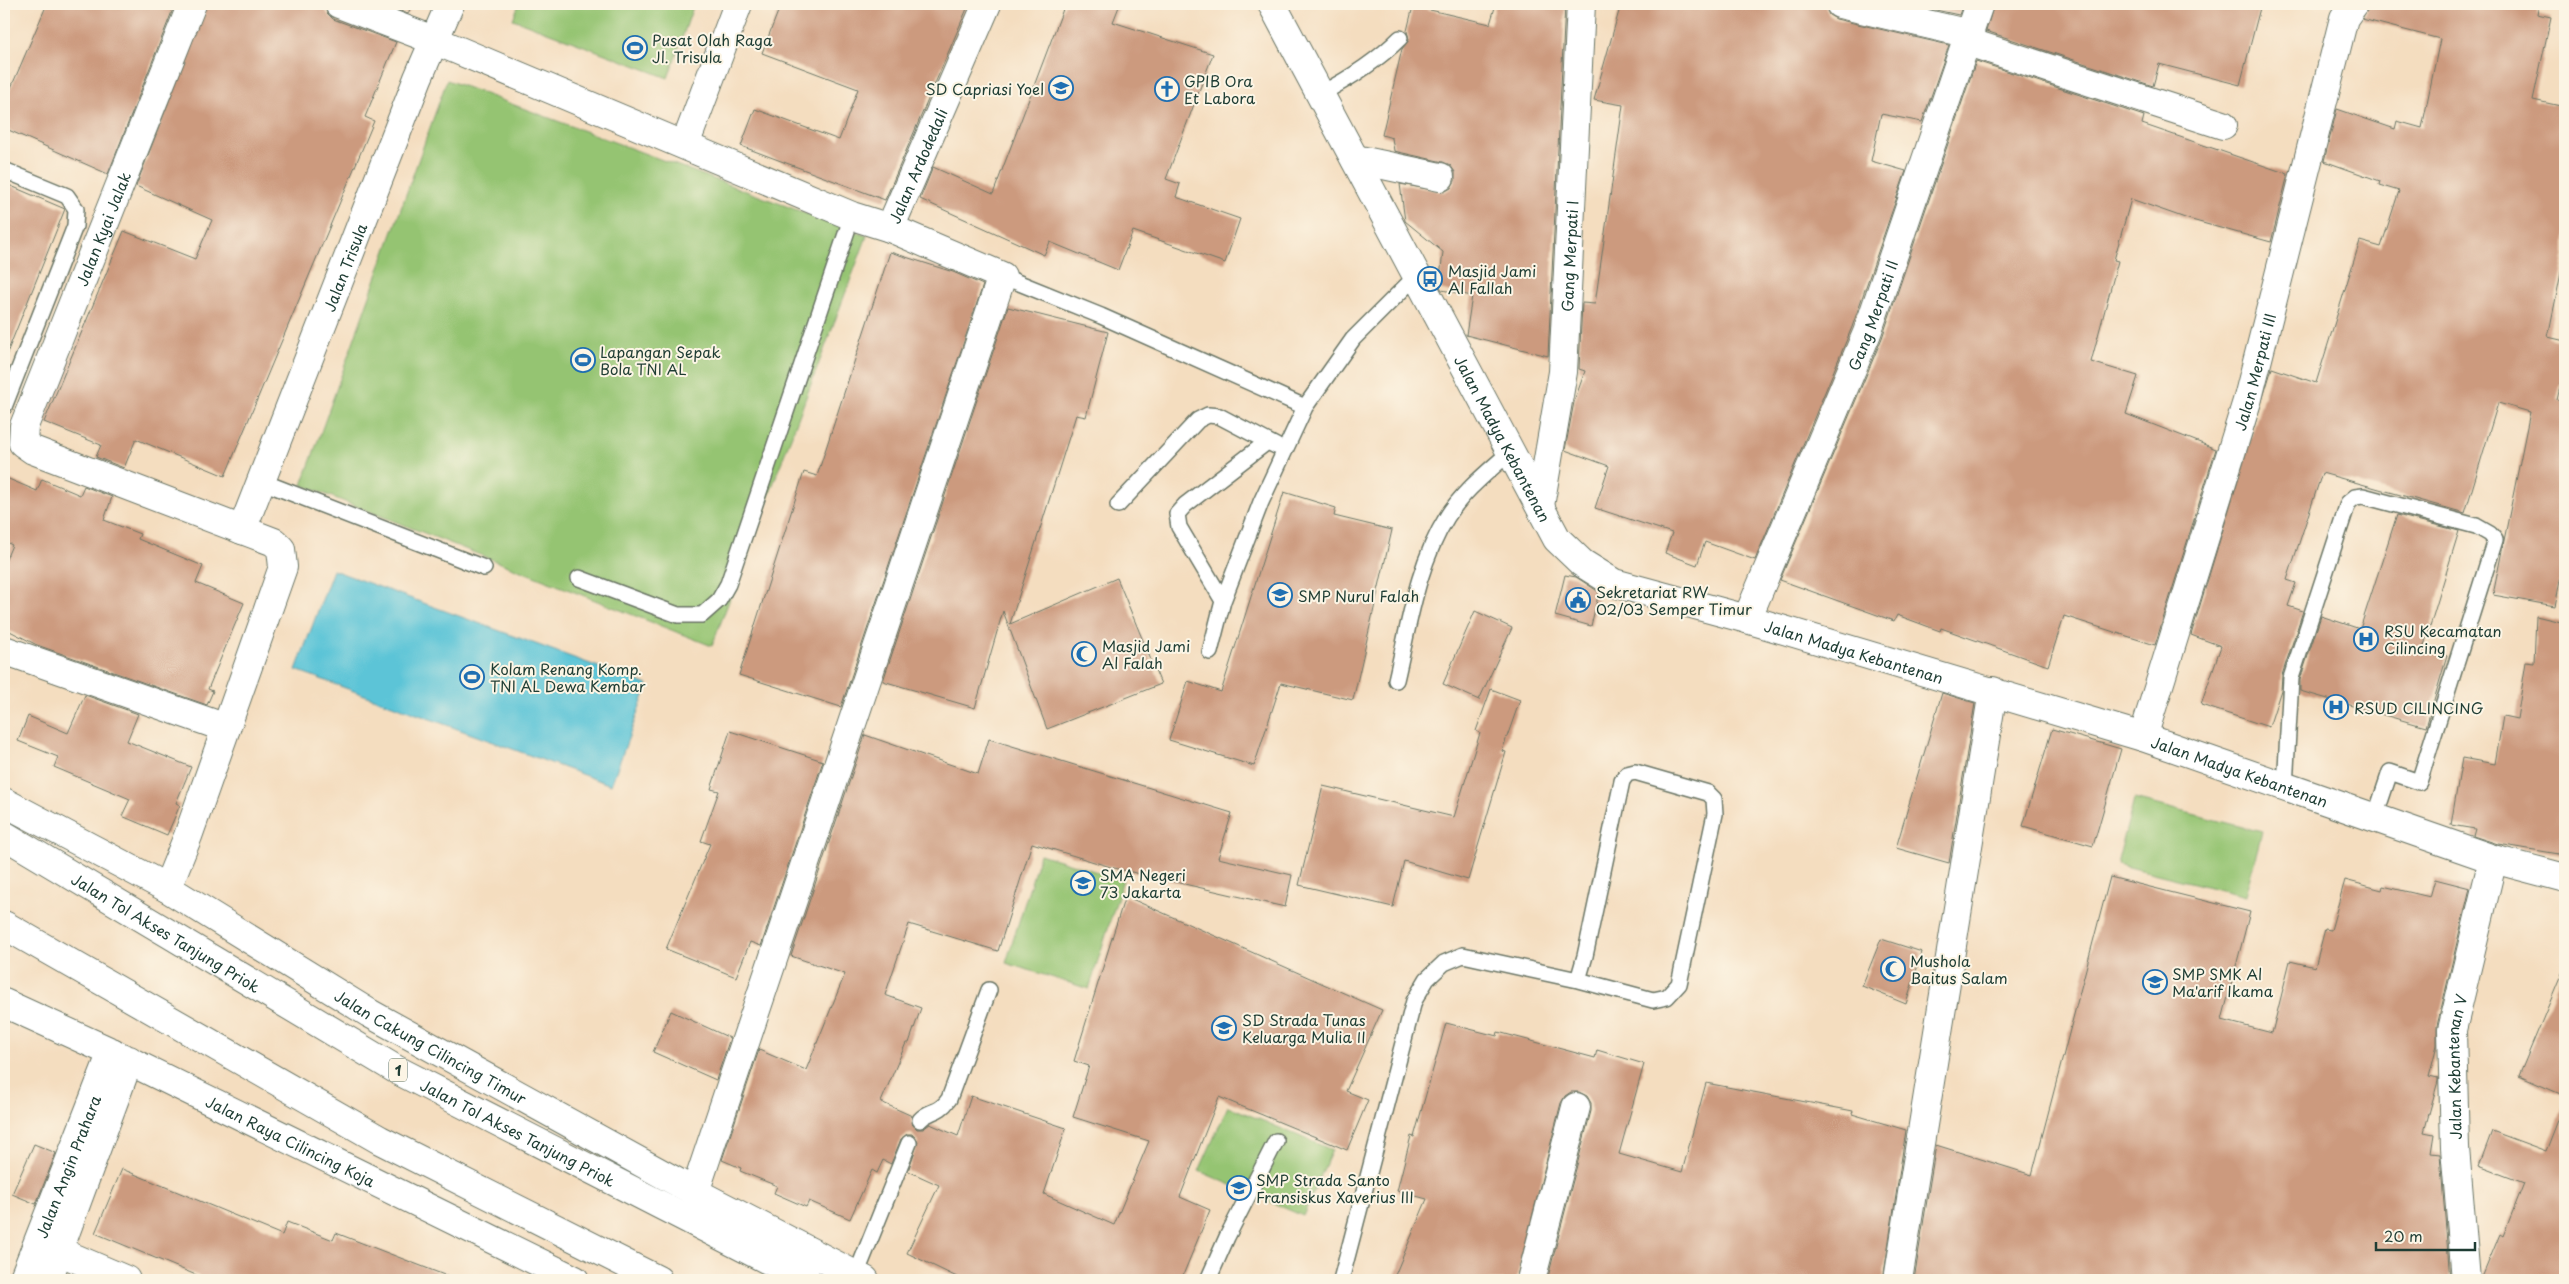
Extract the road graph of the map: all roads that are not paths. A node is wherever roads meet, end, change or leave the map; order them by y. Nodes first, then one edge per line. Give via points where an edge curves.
1 (192, 4) edge
2 (339, 4) edge
3 (450, 4) edge
4 (738, 4) edge
5 (987, 4) edge
6 (1272, 4) edge
7 (1581, 4) edge
8 (1840, 4) edge
9 (1979, 4) edge
10 (2354, 4) edge
11 (1400, 38) dead end
12 (1969, 38) junction
13 (436, 41) junction
14 (1320, 94) junction
15 (2223, 125) dead end
16 (685, 145) junction
17 (1355, 159) junction
18 (4, 170) edge
19 (1440, 177) dead end
20 (852, 216) junction
21 (890, 228) junction
22 (1417, 275) junction
23 (1002, 276) junction
24 (4, 407) edge
25 (1305, 407) junction
26 (1268, 442) junction
27 (1285, 450) junction
28 (1511, 451) junction
29 (263, 482) junction
30 (1118, 505) dead end
31 (1540, 506) junction
32 (242, 530) junction
33 (484, 568) dead end
34 (579, 578) dead end
35 (1223, 601) junction
36 (1747, 619) junction
37 (4, 650) edge
38 (1210, 652) dead end
39 (1396, 680) dead end
40 (1994, 691) junction
41 (226, 728) junction
42 (2142, 737) junction
43 (2285, 787) junction
44 (4, 802) edge
45 (2375, 817) junction
46 (4, 835) edge
47 (2493, 858) junction
48 (2565, 878) edge
49 (167, 888) junction
50 (4, 925) edge
51 (1578, 980) junction
52 (989, 990) dead end
53 (4, 1003) edge
54 (120, 1056) junction
55 (1576, 1107) dead end
56 (920, 1120) dead end
57 (1276, 1141) dead end
58 (909, 1143) dead end
59 (695, 1192) junction
60 (58, 1251) junction
61 (539, 1272) edge
62 (861, 1278) edge
63 (23, 1280) edge
64 (48, 1280) edge
65 (126, 1280) edge
66 (575, 1280) edge
67 (658, 1280) edge
68 (807, 1280) edge
69 (1208, 1280) edge
70 (1341, 1280) edge
71 (1531, 1280) edge
72 (1898, 1280) edge
73 (2466, 1280) edge

1 - 32 main road, Jalan Kyai Jalak via 24,426 23,443 33,450
2 - 13 main road
3 - 13 main road, Jalan Trisula
4 - 16 main road
5 - 21 main road, Jalan Ardodedali
6 - 14 main road, Jalan Madya Kebantenan
7 - 31 main road, Gang Merpati I via 1563,372
8 - 12 main road
9 - 12 main road, Gang Merpati II
10 - 42 main road, Jalan Merpati III via 2344,18 2248,398
11 - 14 lane via 1342,83
12 - 15 main road
12 - 36 main road, Gang Merpati II via 1867,334
13 - 16 main road
13 - 29 main road, Jalan Trisula via 414,87
14 - 17 main road, Jalan Madya Kebantenan
16 - 20 main road
17 - 19 main road
17 - 22 main road, Jalan Madya Kebantenan
18 - 24 lane via 68,196 76,209 74,226
20 - 21 main road
20 - 34 lane via 728,584 719,600 702,615 678,615
21 - 23 main road, Jalan Ardodedali
22 - 25 lane via 1353,339
22 - 28 main road, Jalan Madya Kebantenan
23 - 25 lane, Jalan Ardodedali via 1101,316
23 - 59 main road
25 - 27 lane
26 - 27 lane
26 - 30 lane via 1219,416 1208,415 1198,420
26 - 35 lane via 1185,504 1177,514 1179,527
27 - 35 lane
28 - 31 main road, Jalan Madya Kebantenan
28 - 39 lane via 1473,485 1448,516 1418,587
29 - 32 main road, Jalan Trisula
29 - 33 lane
31 - 36 main road, Jalan Madya Kebantenan via 1557,538 1582,564 1614,583
32 - 41 main road via 274,542 281,549 283,566
35 - 38 lane
36 - 40 main road, Jalan Madya Kebantenan
37 - 41 main road
40 - 42 main road, Jalan Madya Kebantenan
40 - 72 main road
41 - 49 main road
42 - 43 main road, Jalan Madya Kebantenan
43 - 45 main road, Jalan Madya Kebantenan
43 - 45 lane via 2291,678 2348,502 2364,496 2476,526 2495,540 2419,782 2390,772
44 - 49 main road, Jalan Cakung Cilincing Timur
45 - 47 main road, Jalan Madya Kebantenan
46 - 68 main road, Jalan Tol Akses Tanjung Priok / 1 via 397,1070
47 - 48 main road, Jalan Madya Kebantenan
47 - 73 main road, Jalan Kebantenan V via 2452,1030 2455,1148
49 - 59 main road, Jalan Cakung Cilincing Timur via 369,1014
50 - 67 main road via 380,1140
51 - 51 lane via 1622,781 1627,774 1635,772 1708,793 1714,799 1715,814 1679,984 1667,997 1654,1000
51 - 70 lane via 1463,955 1444,963 1428,979 1414,1001
52 - 56 lane via 949,1099 936,1112 926,1114
53 - 54 main road, Jalan Raya Cilincing Koja
54 - 60 main road, Jalan Angin Prahara
54 - 61 main road, Jalan Raya Cilincing Koja
54 - 63 main road, Jalan Angin Prahara
55 - 71 main road
57 - 69 lane
58 - 62 lane
59 - 62 main road, Jalan Cakung Cilincing Timur
60 - 64 main road, Jalan Angin Prahara
60 - 65 main road
61 - 66 main road, Jalan Raya Cilincing Koja

